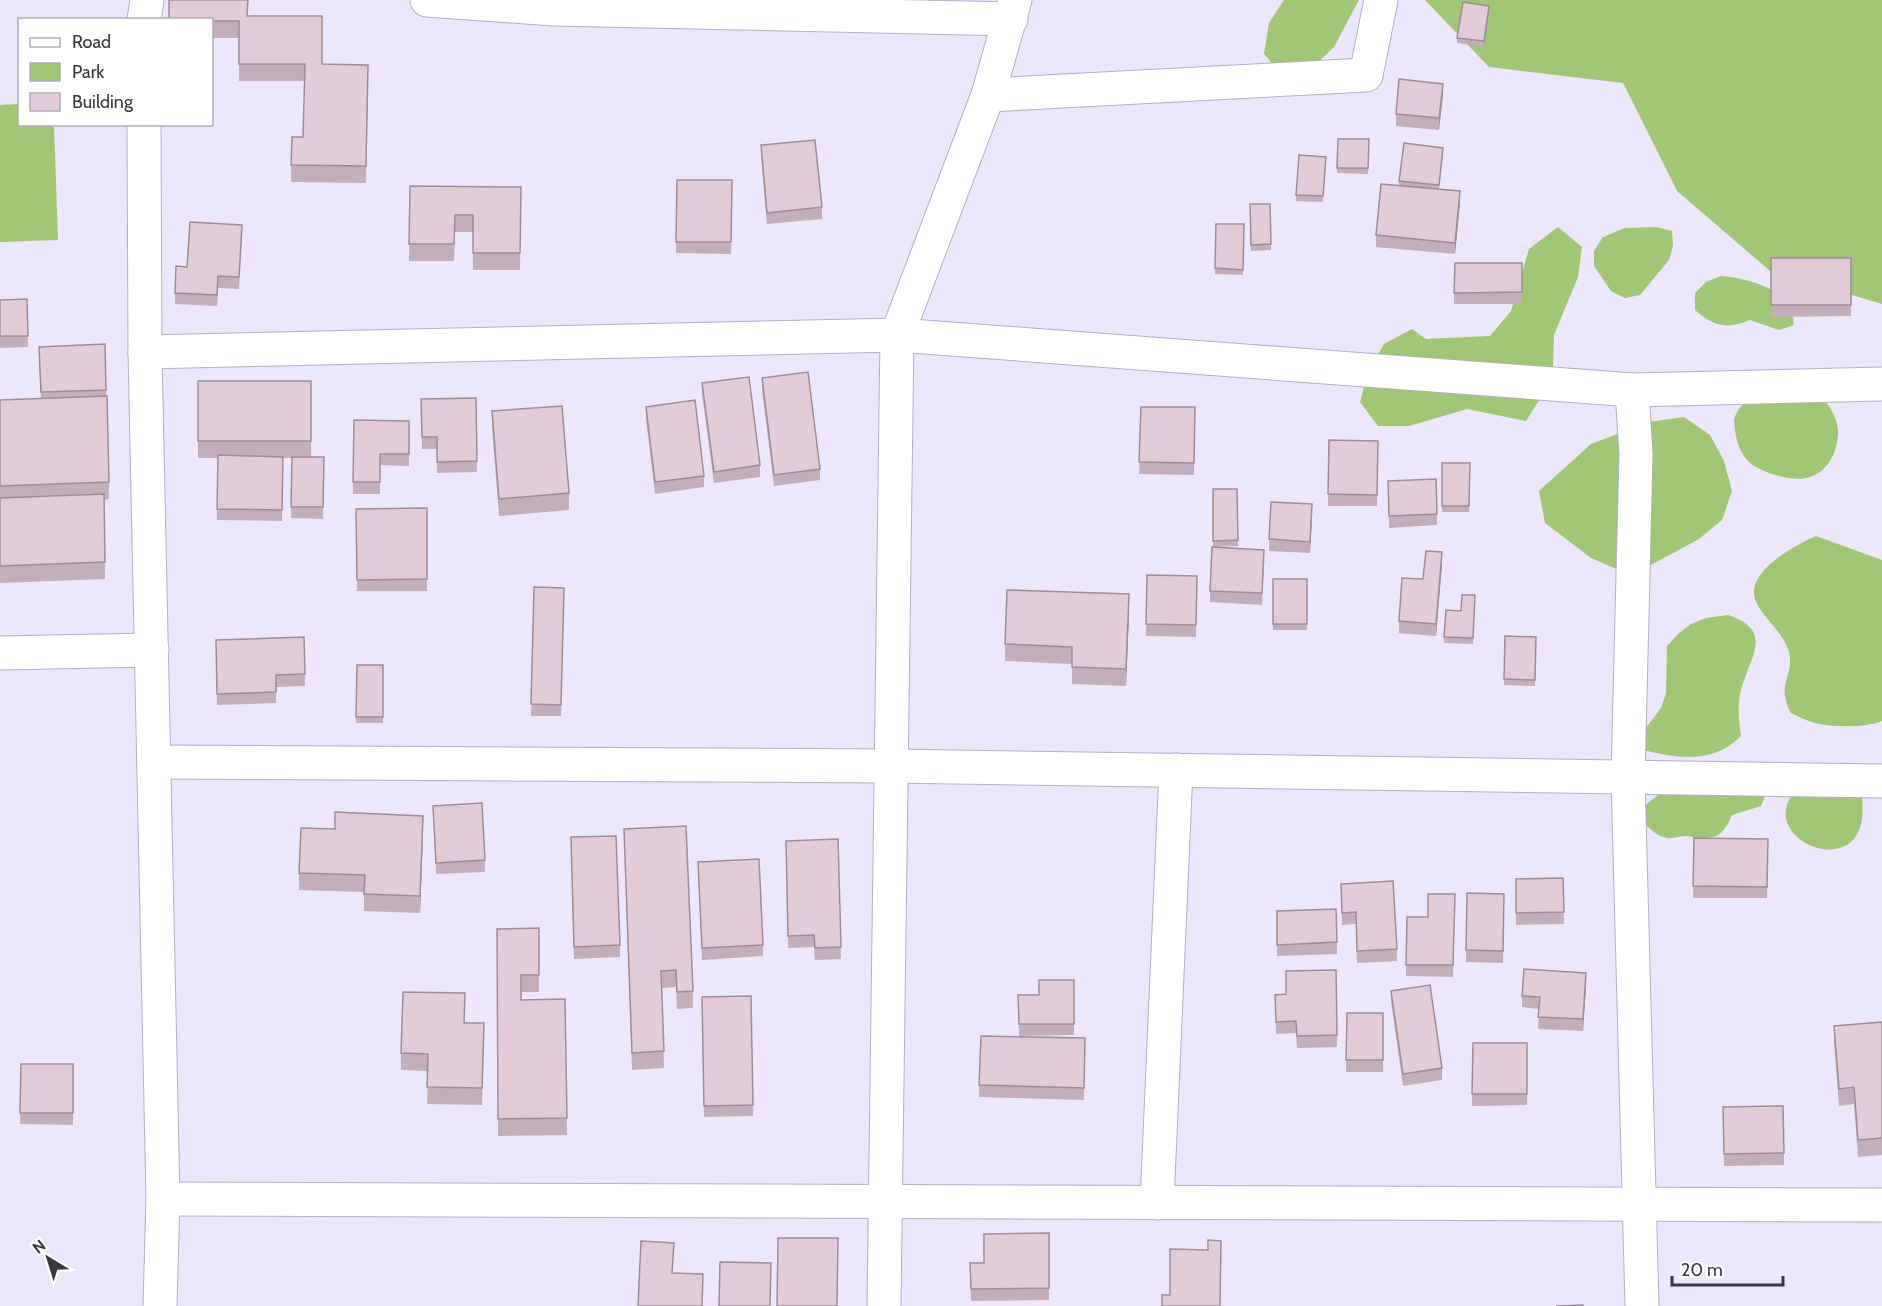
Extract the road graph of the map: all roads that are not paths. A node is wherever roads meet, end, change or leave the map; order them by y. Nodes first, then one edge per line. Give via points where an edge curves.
1 (147, 0) edge
2 (427, 0) edge
3 (1381, 0) edge
4 (1013, 9) edge
5 (144, 18) edge
6 (988, 95) junction
7 (144, 126) edge
8 (897, 335) junction
9 (145, 352) junction
10 (1882, 384) edge
11 (1632, 390) junction
12 (152, 650) junction
13 (0, 653) edge
14 (154, 762) junction
15 (891, 766) junction
16 (1176, 770) junction
17 (1628, 777) junction
18 (1882, 780) edge
19 (163, 1199) junction
20 (886, 1202) junction
21 (1157, 1203) junction
22 (1639, 1204) junction
23 (1882, 1205) edge
24 (160, 1306) edge
25 (884, 1306) edge
26 (1642, 1306) edge

1 - 5 street
2 - 4 street via 555,9
3 - 6 street via 1366,75
4 - 6 street
6 - 8 street
7 - 9 street
8 - 9 street
8 - 11 street
8 - 15 street
9 - 12 street
10 - 11 street
11 - 17 street via 1636,454
12 - 13 street
12 - 14 street
14 - 15 street
14 - 19 street
15 - 16 street
15 - 20 street
16 - 17 street
16 - 21 street
17 - 18 street
17 - 22 street
19 - 20 street
19 - 24 street
20 - 21 street
20 - 25 street
21 - 22 street
22 - 23 street
22 - 26 street

